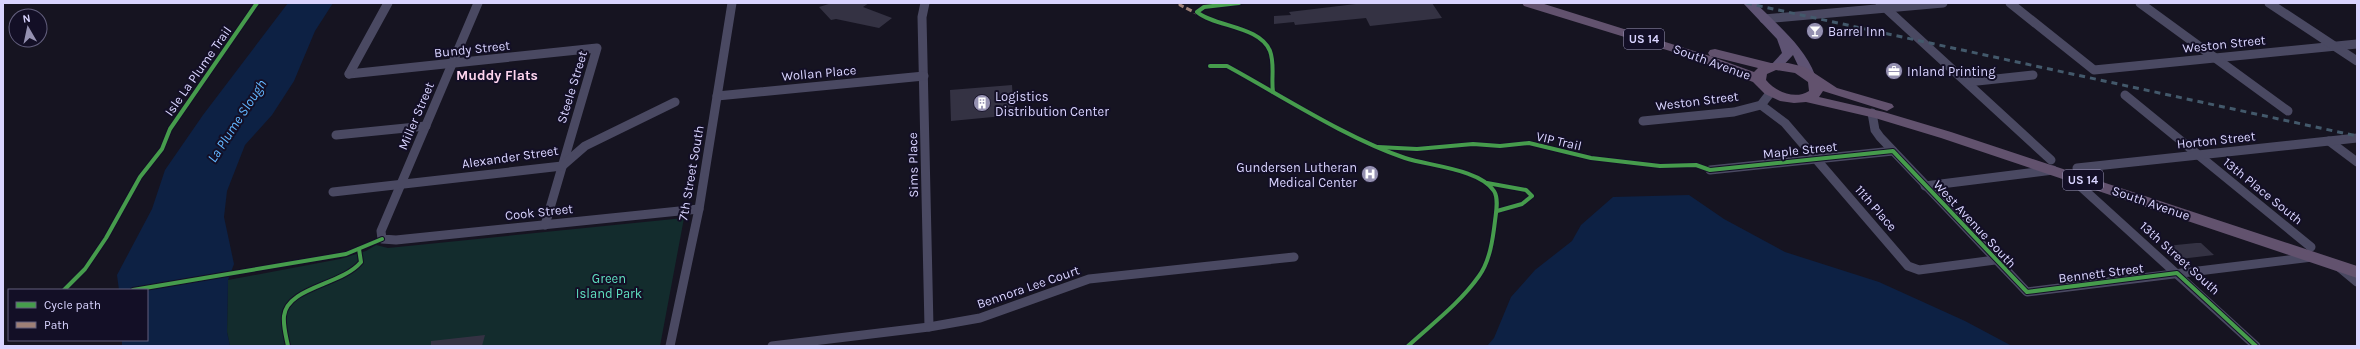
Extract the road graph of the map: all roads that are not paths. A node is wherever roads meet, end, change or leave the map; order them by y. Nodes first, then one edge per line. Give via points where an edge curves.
1 (388, 3) edge
2 (478, 3) edge
3 (732, 3) edge
4 (925, 3) edge
5 (1528, 3) edge
6 (1544, 3) edge
7 (1749, 3) edge
8 (1943, 3) edge
9 (2010, 3) edge
10 (2140, 3) edge
11 (2269, 3) edge
12 (1883, 6) edge
13 (1764, 19) junction
14 (1782, 38) junction
15 (2357, 44) edge
16 (2334, 46) junction
17 (597, 48) joint
18 (2217, 58) junction
19 (2357, 61) edge
20 (453, 62) junction
21 (1773, 66) junction
22 (924, 76) junction
23 (2033, 76) dead end
24 (1811, 77) junction
25 (1759, 79) junction
26 (1968, 82) junction
27 (1771, 92) junction
28 (2125, 95) dead end
29 (717, 96) junction
30 (1806, 98) junction
31 (675, 102) dead end
32 (1761, 105) junction
33 (2288, 111) dead end
34 (1872, 113) junction
35 (1643, 121) dead end
36 (426, 126) junction
37 (336, 135) dead end
38 (2357, 138) edge
39 (2329, 141) junction
40 (1893, 151) junction
41 (2198, 154) junction
42 (1816, 159) junction
43 (2357, 162) edge
44 (562, 166) junction
45 (2062, 168) junction
46 (1710, 170) dead end
47 (400, 185) junction
48 (1925, 186) junction
49 (333, 192) dead end
50 (699, 209) junction
51 (545, 225) junction
52 (382, 239) joint
53 (2311, 252) junction
54 (1294, 257) dead end
55 (1995, 260) junction
56 (2357, 262) edge
57 (2335, 264) junction
58 (2357, 272) edge
59 (2177, 273) junction
60 (2357, 282) edge
61 (2027, 292) joint
62 (929, 327) junction
63 (670, 346) edge
64 (772, 346) edge
65 (2256, 346) edge

1 - 20 street, Bundy Street via 349,74
2 - 20 street, Miller Street
3 - 29 street, 7th Street South
4 - 22 street, Sims Place via 922,17
5 - 25 highway, South Avenue / US 14 via 1688,52
6 - 21 highway, South Avenue / US 14 via 1691,47
7 - 13 main road
8 - 12 street
9 - 18 street, Weston Street via 2094,70
10 - 18 street
11 - 16 street
12 - 13 street
12 - 26 street, 13th Street South
13 - 14 main road
14 - 21 main road via 1788,53 1783,60
14 - 24 main road via 1803,59
15 - 16 street, Weston Street
16 - 18 street, Weston Street
16 - 19 street
17 - 20 street, Bundy Street
17 - 44 street, Steele Street
18 - 33 street
20 - 36 street, Miller Street
21 - 24 highway, South Avenue / US 14 via 1793,68
21 - 25 highway, South Avenue via 1760,73
22 - 29 street, Wollan Place
22 - 62 street, Sims Place
23 - 26 street
24 - 30 highway via 1817,89 1812,96
24 - 45 highway, South Avenue / US 14 via 1822,86 1850,97 1912,114
25 - 27 highway, South Avenue / US 14
26 - 45 street, 13th Street South
27 - 30 highway, South Avenue / US 14 via 1786,98
27 - 32 street
28 - 41 street, 13th Place South
29 - 50 street, 7th Street South
30 - 34 highway, South Avenue / US 14
31 - 44 street, Alexander Street via 585,146
32 - 35 street, Weston Street via 1734,112
32 - 42 street, 11th Place via 1785,123
34 - 40 street, West Avenue South via 1875,130
34 - 45 highway, South Avenue / US 14
36 - 37 street
36 - 47 street, Miller Street
38 - 39 street, Horton Street
39 - 41 street, Horton Street
39 - 43 street
40 - 42 street, Maple Street
40 - 48 street, West Avenue South
41 - 45 street, Horton Street
41 - 53 street, 13th Place South
42 - 46 street, Maple Street
42 - 55 street, 11th Place via 1908,266 1919,270
44 - 47 street, Alexander Street
44 - 51 street, Steele Street
45 - 48 street, Horton Street
45 - 53 highway, South Avenue / US 14
45 - 59 street, 13th Street South
47 - 49 street, Alexander Street
47 - 52 street, Miller Street via 381,232
48 - 55 street, West Avenue South
50 - 51 street, Cook Street
50 - 63 street, 7th Street South
51 - 52 street, Cook Street via 396,240
53 - 56 highway, South Avenue / US 14
53 - 57 highway, South Avenue / US 14
53 - 59 street, Bennett Street
54 - 62 street, Bennora Lee Court via 1089,279 980,318
55 - 61 street, West Avenue South
57 - 58 highway, South Avenue / US 14
57 - 60 street
59 - 61 street, Bennett Street
59 - 65 street, 13th Street South
62 - 64 street, Bennora Lee Court

